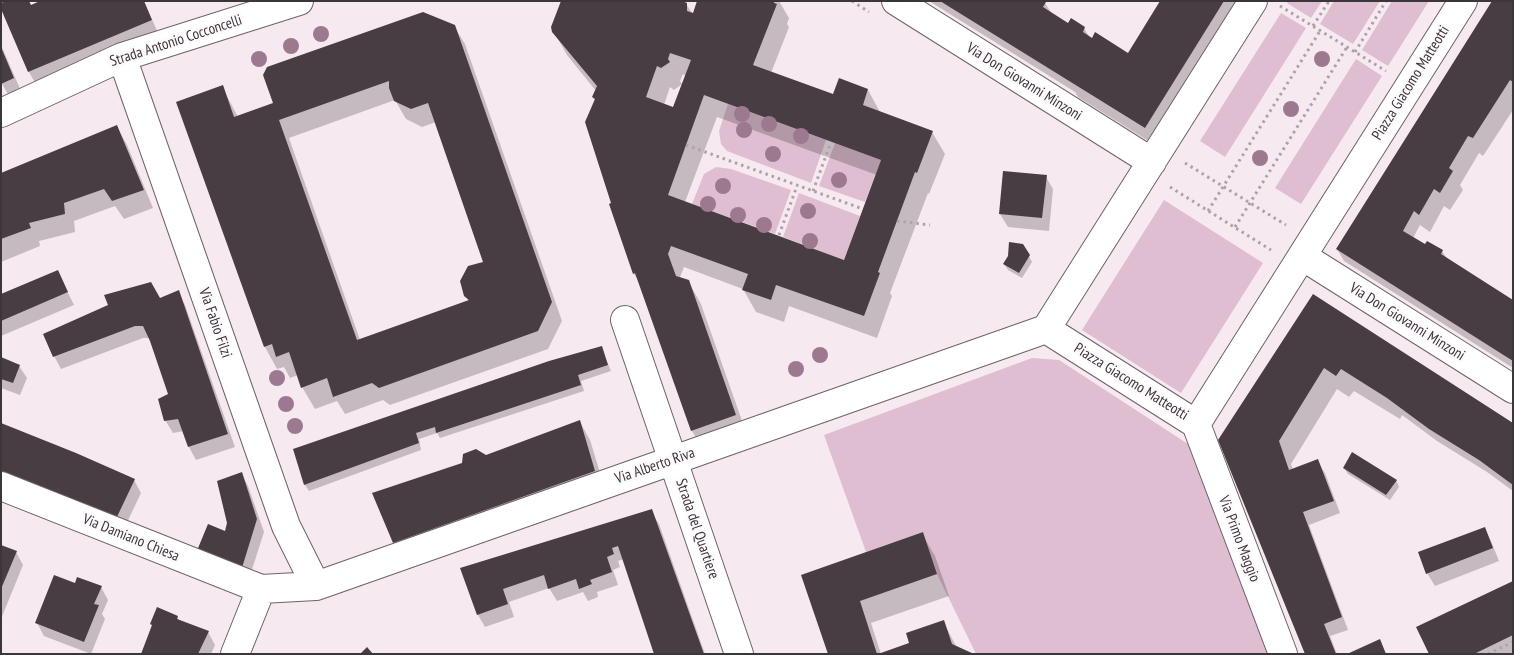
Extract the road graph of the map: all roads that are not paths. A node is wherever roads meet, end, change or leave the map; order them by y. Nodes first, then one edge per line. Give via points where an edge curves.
1 (300, 1) edge
2 (896, 1) edge
3 (1253, 1) edge
4 (1464, 1) edge
5 (122, 57) junction
6 (1, 114) edge
7 (1152, 162) junction
8 (1289, 255) junction
9 (625, 320) dead end
10 (1046, 329) junction
11 (1513, 388) edge
12 (1196, 424) junction
13 (673, 460) junction
14 (1, 486) edge
15 (316, 586) junction
16 (261, 589) junction
17 (235, 654) edge
18 (739, 654) edge
19 (1282, 654) edge

1 - 5 street, Strada Antonio Cocconcelli
2 - 7 street, Via Don Giovanni Minzoni
3 - 7 street
4 - 8 street, Piazza Giacomo Matteotti
5 - 6 street, Strada Antonio Cocconcelli
5 - 15 street, Via Fabio Filzi via 286,526
7 - 10 street
8 - 11 street, Via Don Giovanni Minzoni
8 - 12 street, Piazza Giacomo Matteotti
9 - 13 street, Strada del Quartiere
10 - 12 street, Piazza Giacomo Matteotti
10 - 13 street, Via Alberto Riva
12 - 19 street, Via Primo Maggio
13 - 15 street, Via Alberto Riva
13 - 18 street, Strada del Quartiere
14 - 16 street, Via Damiano Chiesa
15 - 16 street, Via Alberto Riva
16 - 17 street

